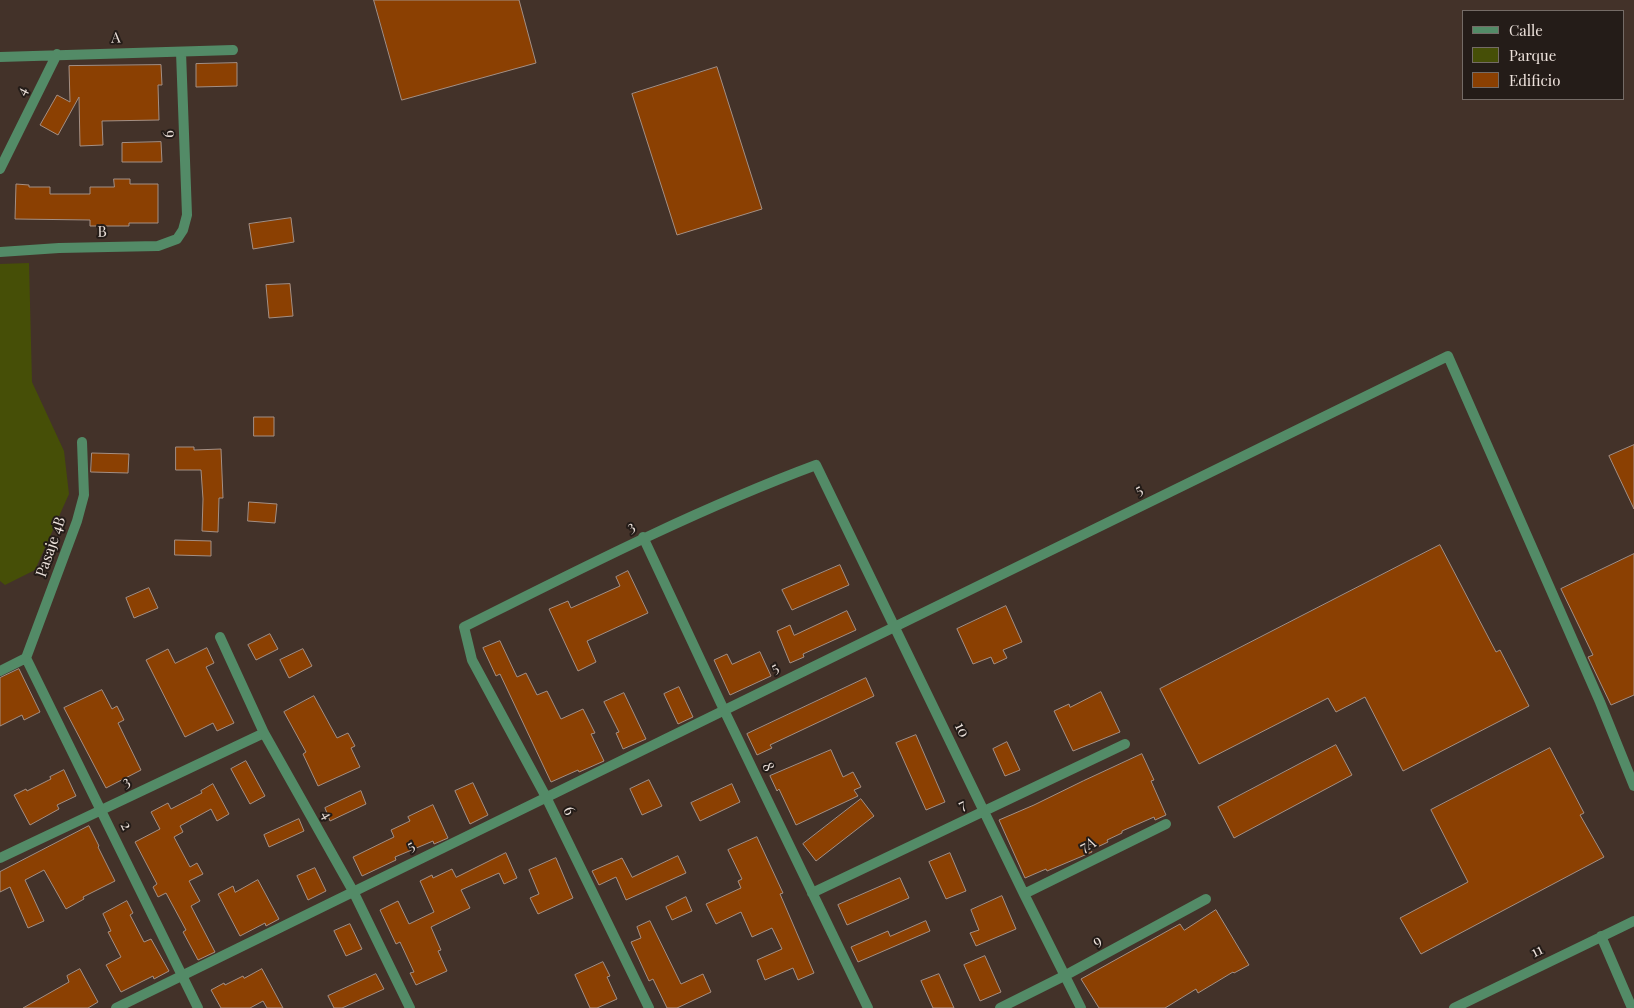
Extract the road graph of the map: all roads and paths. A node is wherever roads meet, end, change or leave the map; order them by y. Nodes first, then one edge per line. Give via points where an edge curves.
1 (234, 50) dead end
2 (181, 52) junction
3 (57, 54) junction
4 (0, 57) edge
5 (0, 168) edge
6 (188, 215) joint
7 (0, 252) edge
8 (82, 442) dead end
9 (816, 465) joint
10 (643, 537) junction
11 (894, 626) junction
12 (464, 627) joint
13 (220, 637) dead end
14 (26, 658) junction
15 (0, 671) edge
16 (724, 710) junction
17 (264, 733) junction
18 (1125, 744) dead end
19 (1634, 786) edge
20 (546, 797) junction
21 (102, 810) junction
22 (985, 810) junction
23 (1166, 824) dead end
24 (0, 858) edge
25 (353, 891) junction
26 (812, 893) junction
27 (1024, 894) junction
28 (1206, 899) dead end
29 (1634, 921) edge
30 (1601, 936) junction
31 (182, 976) junction
32 (1066, 976) junction
33 (116, 1008) edge
34 (198, 1008) edge
35 (410, 1008) edge
36 (649, 1008) edge
37 (868, 1008) edge
38 (1000, 1008) edge
39 (1082, 1008) edge
40 (1454, 1008) edge
41 (1632, 1008) edge

1 - 2 street, A
2 - 3 street, A
2 - 6 street, 6
3 - 4 street, A
3 - 5 street, 4
6 - 7 street, B via 184,230 176,239 158,246
8 - 14 street, Pasaje 4B via 84,495
9 - 10 street, 3 via 760,485
9 - 11 street, 10
10 - 12 street, 3
10 - 16 street, 8
11 - 16 street, 5
11 - 19 street, 5 via 1448,356
11 - 22 street, 10
12 - 20 street, 6 via 472,660
13 - 17 street, 4
14 - 15 street
14 - 21 street, 2
16 - 20 street, 5
16 - 26 street, 8
17 - 21 street, 3
17 - 25 street, 4
18 - 22 street, 7
20 - 25 street, 5
20 - 36 street, 6
21 - 24 street, 3
21 - 31 street, 2
22 - 26 street, 7
22 - 27 street, 10
23 - 27 street, 7A
25 - 31 street, 5
25 - 35 street, 4
26 - 37 street, 8
27 - 32 street, 10
28 - 32 street, 9
29 - 30 street, 11
30 - 40 street, 11
30 - 41 street
31 - 33 street, 5
31 - 34 street, 2
32 - 38 street, 9
32 - 39 street, 10

